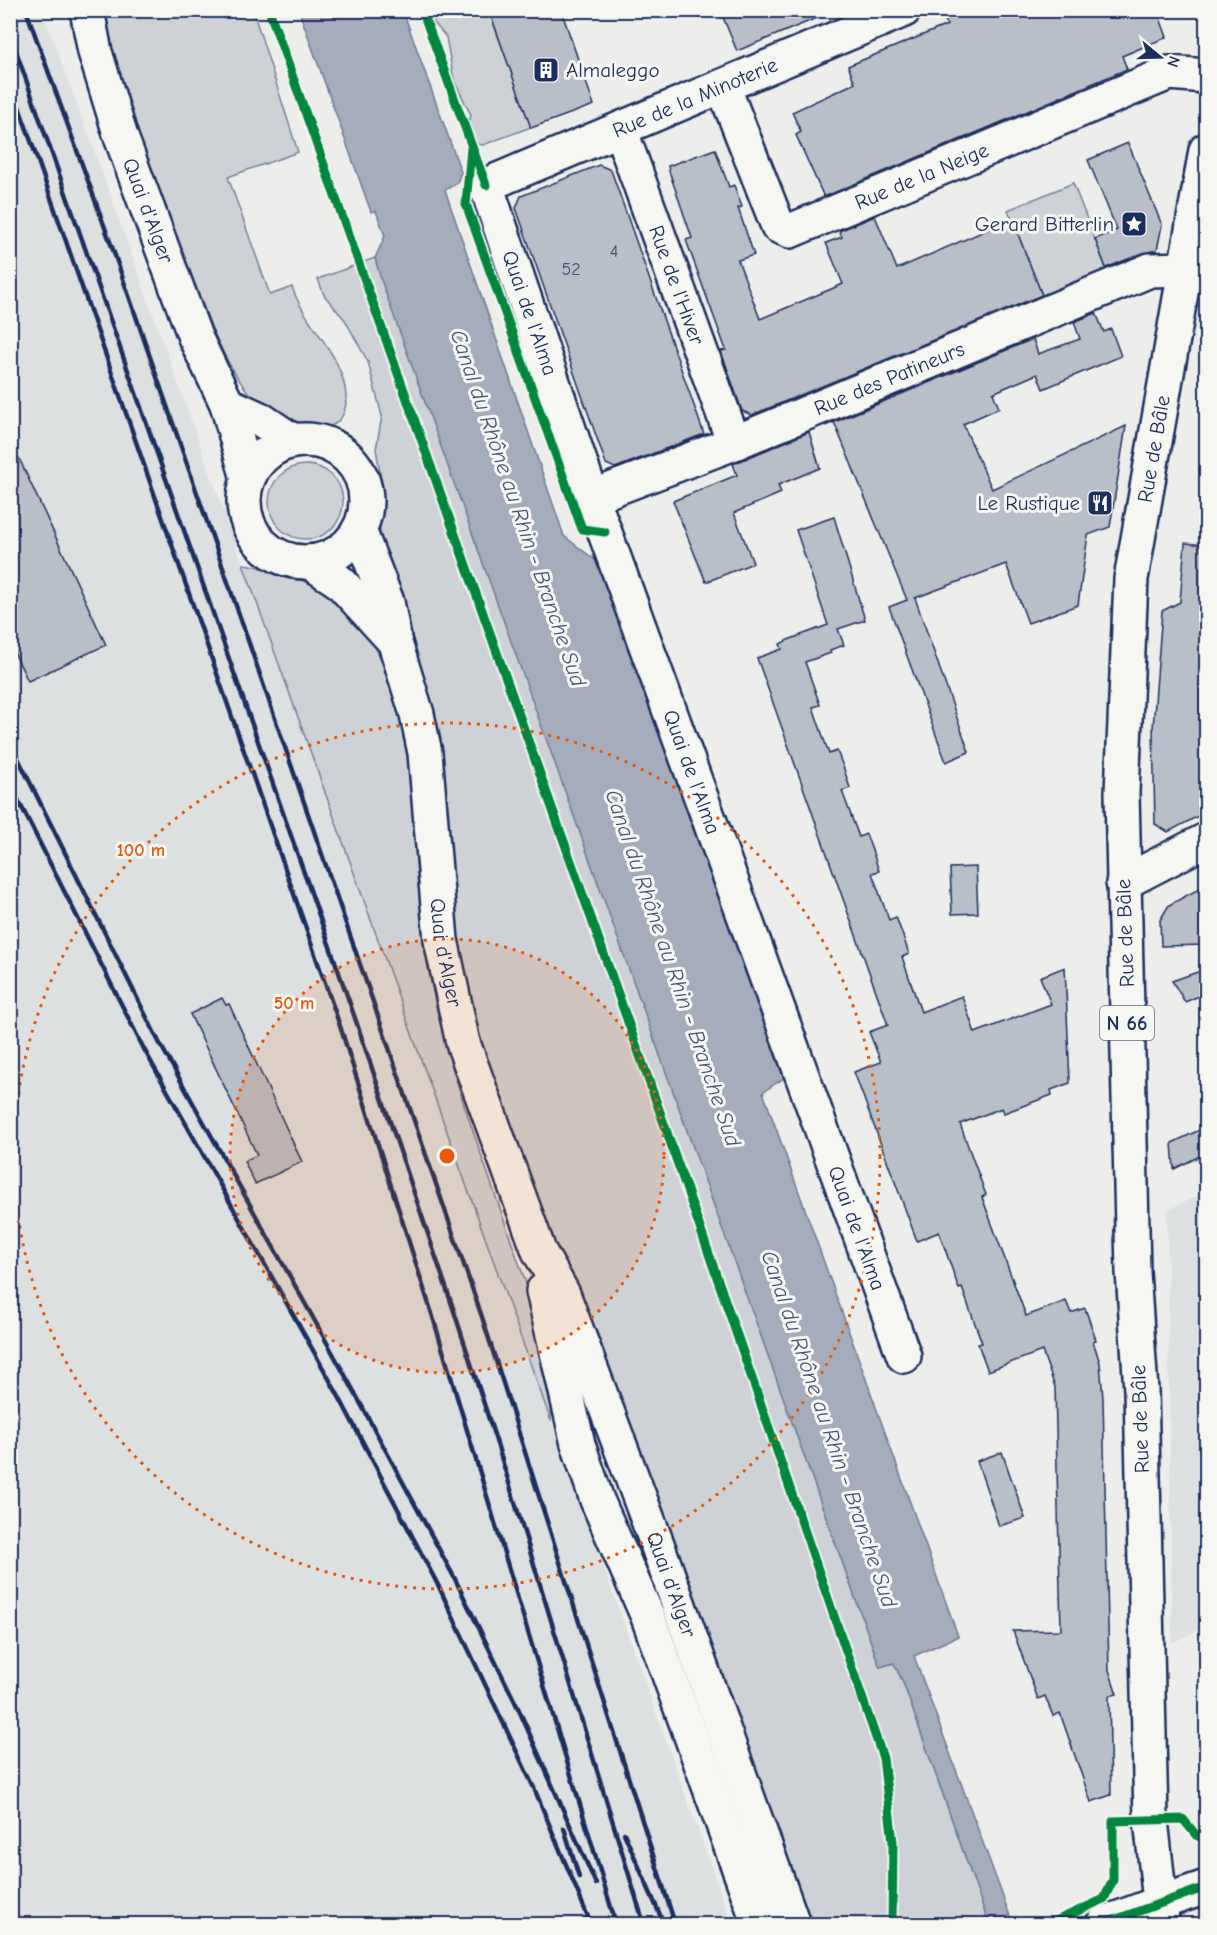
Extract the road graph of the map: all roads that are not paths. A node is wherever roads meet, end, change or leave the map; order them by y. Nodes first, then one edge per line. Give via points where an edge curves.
1 (87, 10) edge
2 (904, 10) edge
3 (1206, 76) edge
4 (723, 86) junction
5 (620, 129) junction
6 (1206, 150) edge
7 (486, 185) joint
8 (1186, 268) junction
9 (228, 404) junction
10 (293, 441) junction
11 (734, 443) junction
12 (248, 479) junction
13 (592, 497) junction
14 (359, 530) junction
15 (310, 562) junction
16 (395, 643) junction
17 (1206, 840) edge
18 (1123, 883) junction
19 (539, 1251) junction
20 (904, 1356) dead end
21 (1206, 1887) edge
22 (1160, 1913) edge
23 (759, 1924) edge
24 (793, 1924) edge
25 (1103, 1924) edge

1 - 9 main road, Quai d'Alger via 105,90 139,188 195,337
2 - 4 main road, Rue de la Minoterie
3 - 4 main road, Rue de la Neige via 1169,73 790,231 778,226
4 - 5 main road, Rue de la Minoterie
5 - 7 main road, Rue de la Minoterie
5 - 11 main road, Rue de l'Hiver
6 - 8 main road, Rue de Bâle / N 66
7 - 13 main road, Quai de l'Alma
8 - 11 main road, Rue des Patineurs via 1150,270
8 - 18 main road, Rue de Bâle / N 66 via 1131,579 1122,793
9 - 10 main road
9 - 12 main road, Quai d'Alger
10 - 12 main road, Quai d'Alger via 265,454
10 - 14 main road, Quai d'Alger via 322,442 335,448 355,467 365,491
11 - 13 main road, Rue des Patineurs
12 - 15 main road, Quai d'Alger via 244,509 256,538 280,557
13 - 20 main road, Quai de l'Alma
14 - 15 main road, Quai d'Alger via 338,552
14 - 16 main road, Quai d'Alger via 384,593
15 - 16 main road, Quai d'Alger via 340,582
16 - 19 main road, Quai d'Alger via 425,753 441,940 451,994 463,1043
17 - 18 main road
18 - 22 main road, Rue de Bâle / N 66 via 1151,1820
19 - 23 main road, Quai d'Alger via 543,1294 578,1444 597,1500 648,1617
19 - 24 main road, Quai d'Alger via 562,1294 587,1357
21 - 22 main road
22 - 25 main road

